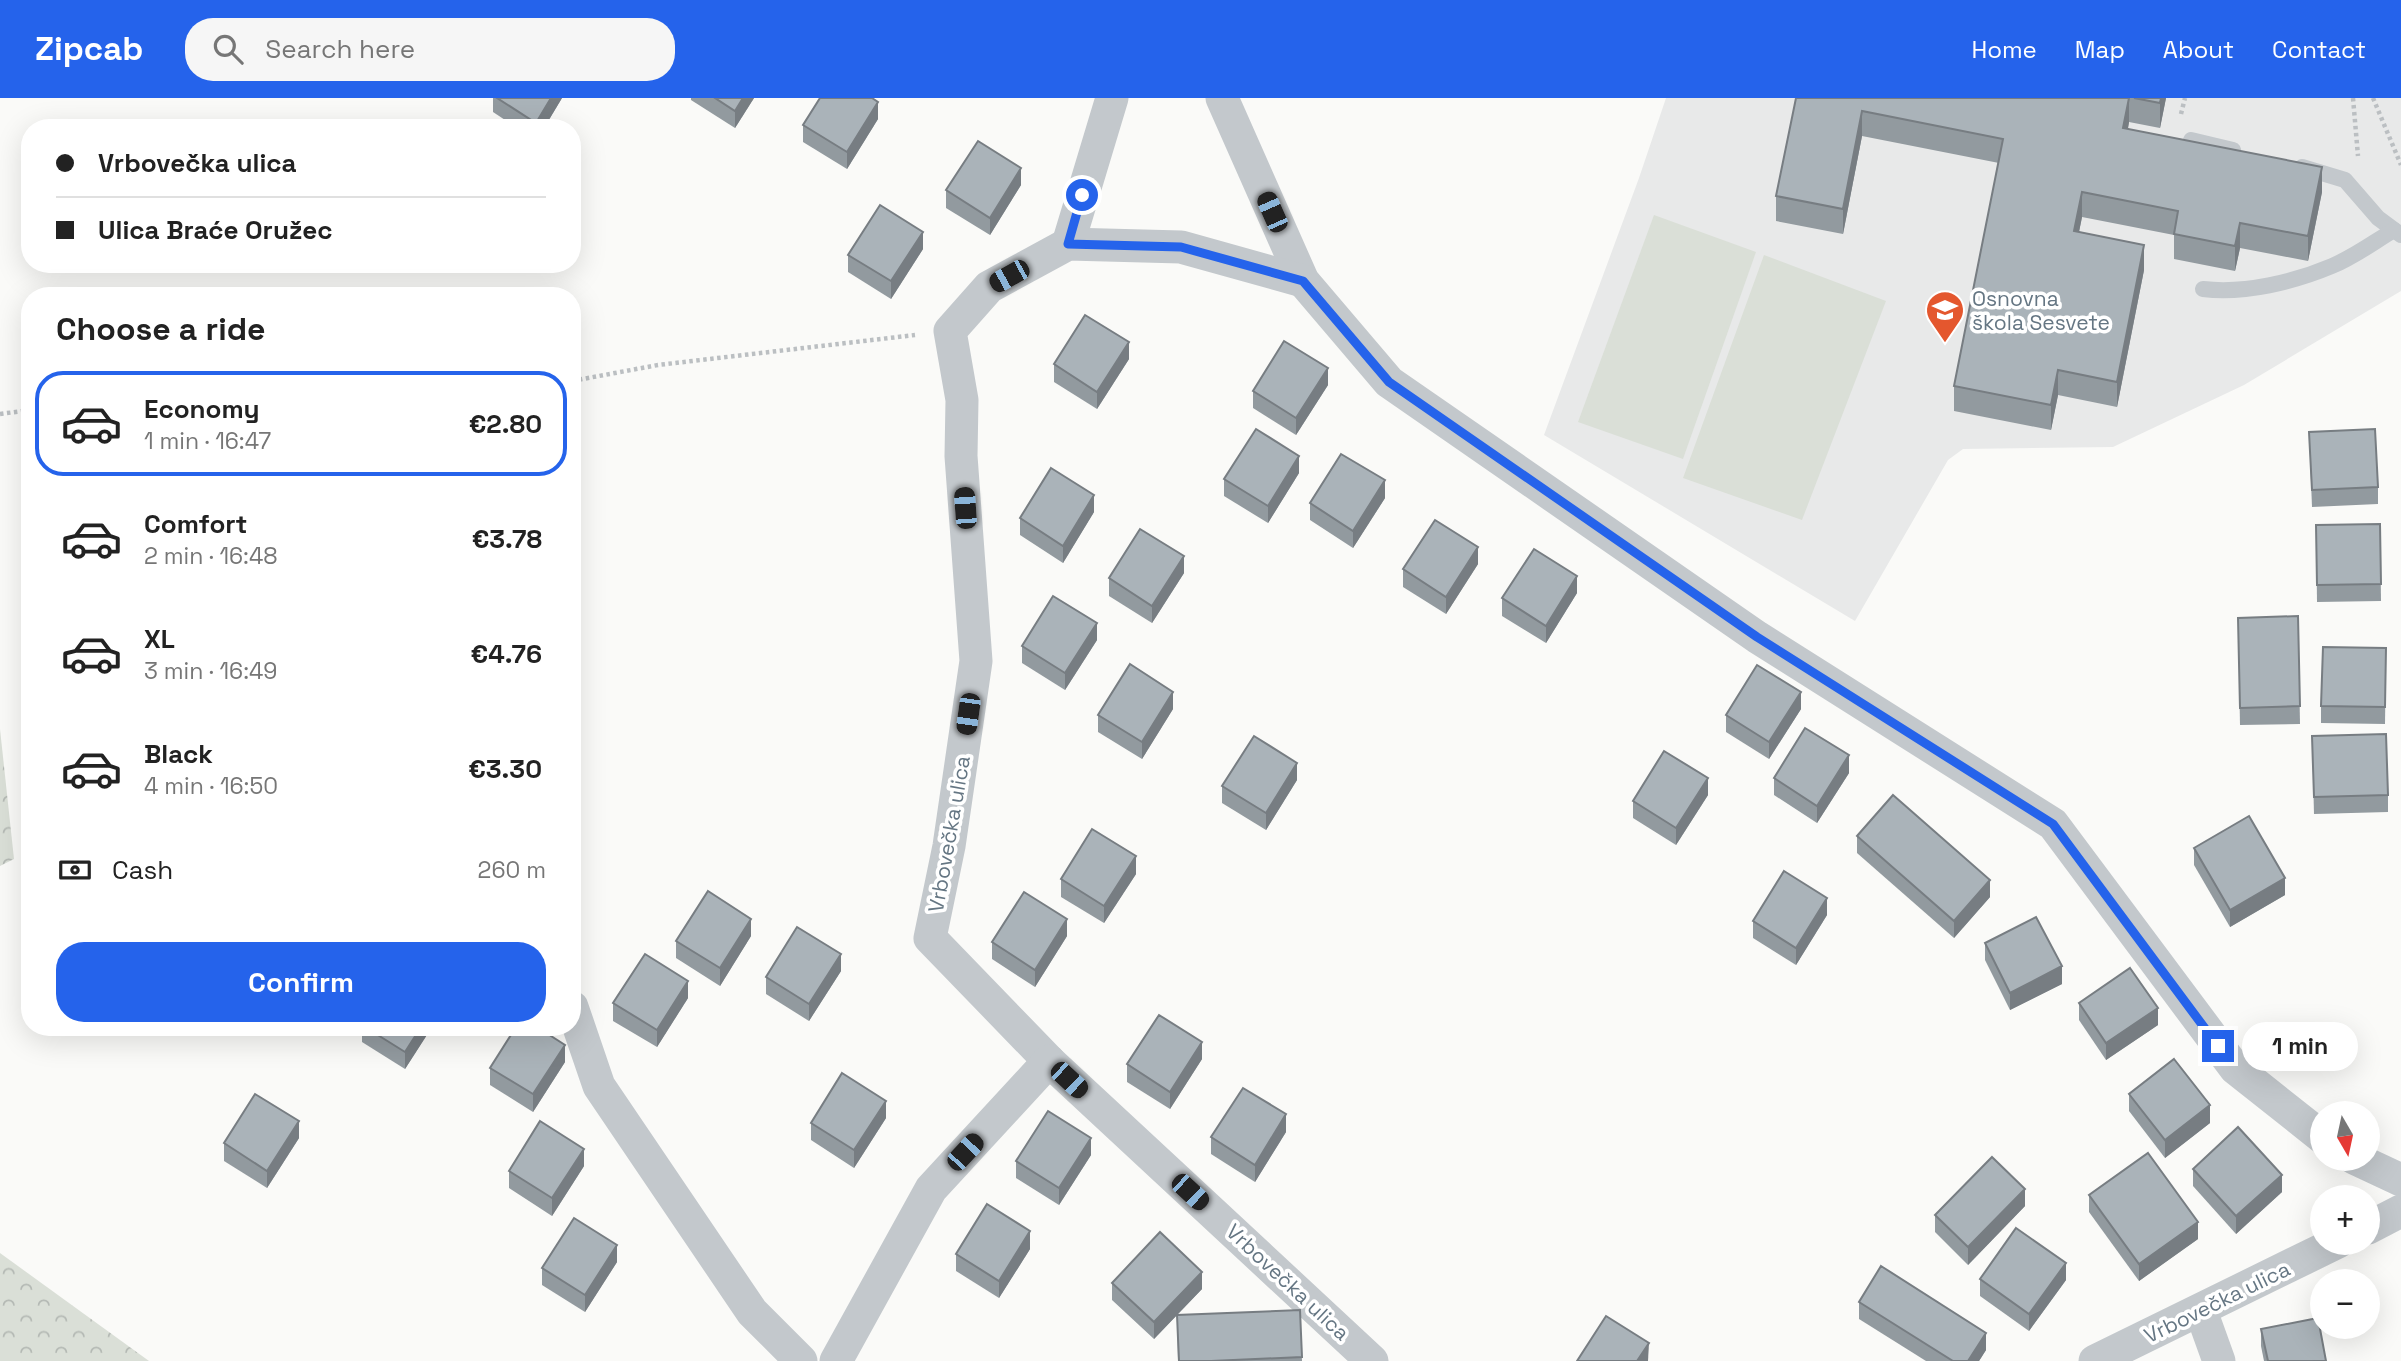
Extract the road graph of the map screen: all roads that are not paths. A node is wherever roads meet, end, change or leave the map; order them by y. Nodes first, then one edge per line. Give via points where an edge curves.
1 (1112, 98) edge
2 (1222, 98) edge
3 (2191, 140) edge
4 (2243, 152) edge
5 (2282, 162) edge
6 (2398, 233) edge
7 (1068, 244) junction
8 (1303, 281) junction
9 (2203, 289) dead end
10 (581, 1033) edge
11 (1049, 1061) junction
12 (2310, 1127) edge
13 (2380, 1170) edge
14 (2401, 1180) edge
15 (2401, 1211) edge
16 (2380, 1222) edge
17 (2312, 1255) edge
18 (2202, 1311) junction
19 (802, 1361) edge
20 (836, 1361) edge
21 (1372, 1361) edge
22 (2095, 1361) edge
23 (2218, 1361) edge

1 - 7 street
2 - 8 street
3 - 4 lane
5 - 6 lane via 2345,180 2378,218
6 - 9 lane via 2334,266 2294,279 2227,292
7 - 8 street via 1181,247
7 - 11 street, Vrbovečka ulica via 989,287 950,331 962,400 961,456 976,661 949,846 930,938
8 - 12 street via 1389,382 1757,637 2053,824 2235,1068
10 - 19 street via 599,1086 752,1312
11 - 20 street via 931,1189
11 - 21 street, Vrbovečka ulica
13 - 14 street
15 - 16 street
17 - 18 street, Vrbovečka ulica
18 - 22 street, Vrbovečka ulica
18 - 23 street

